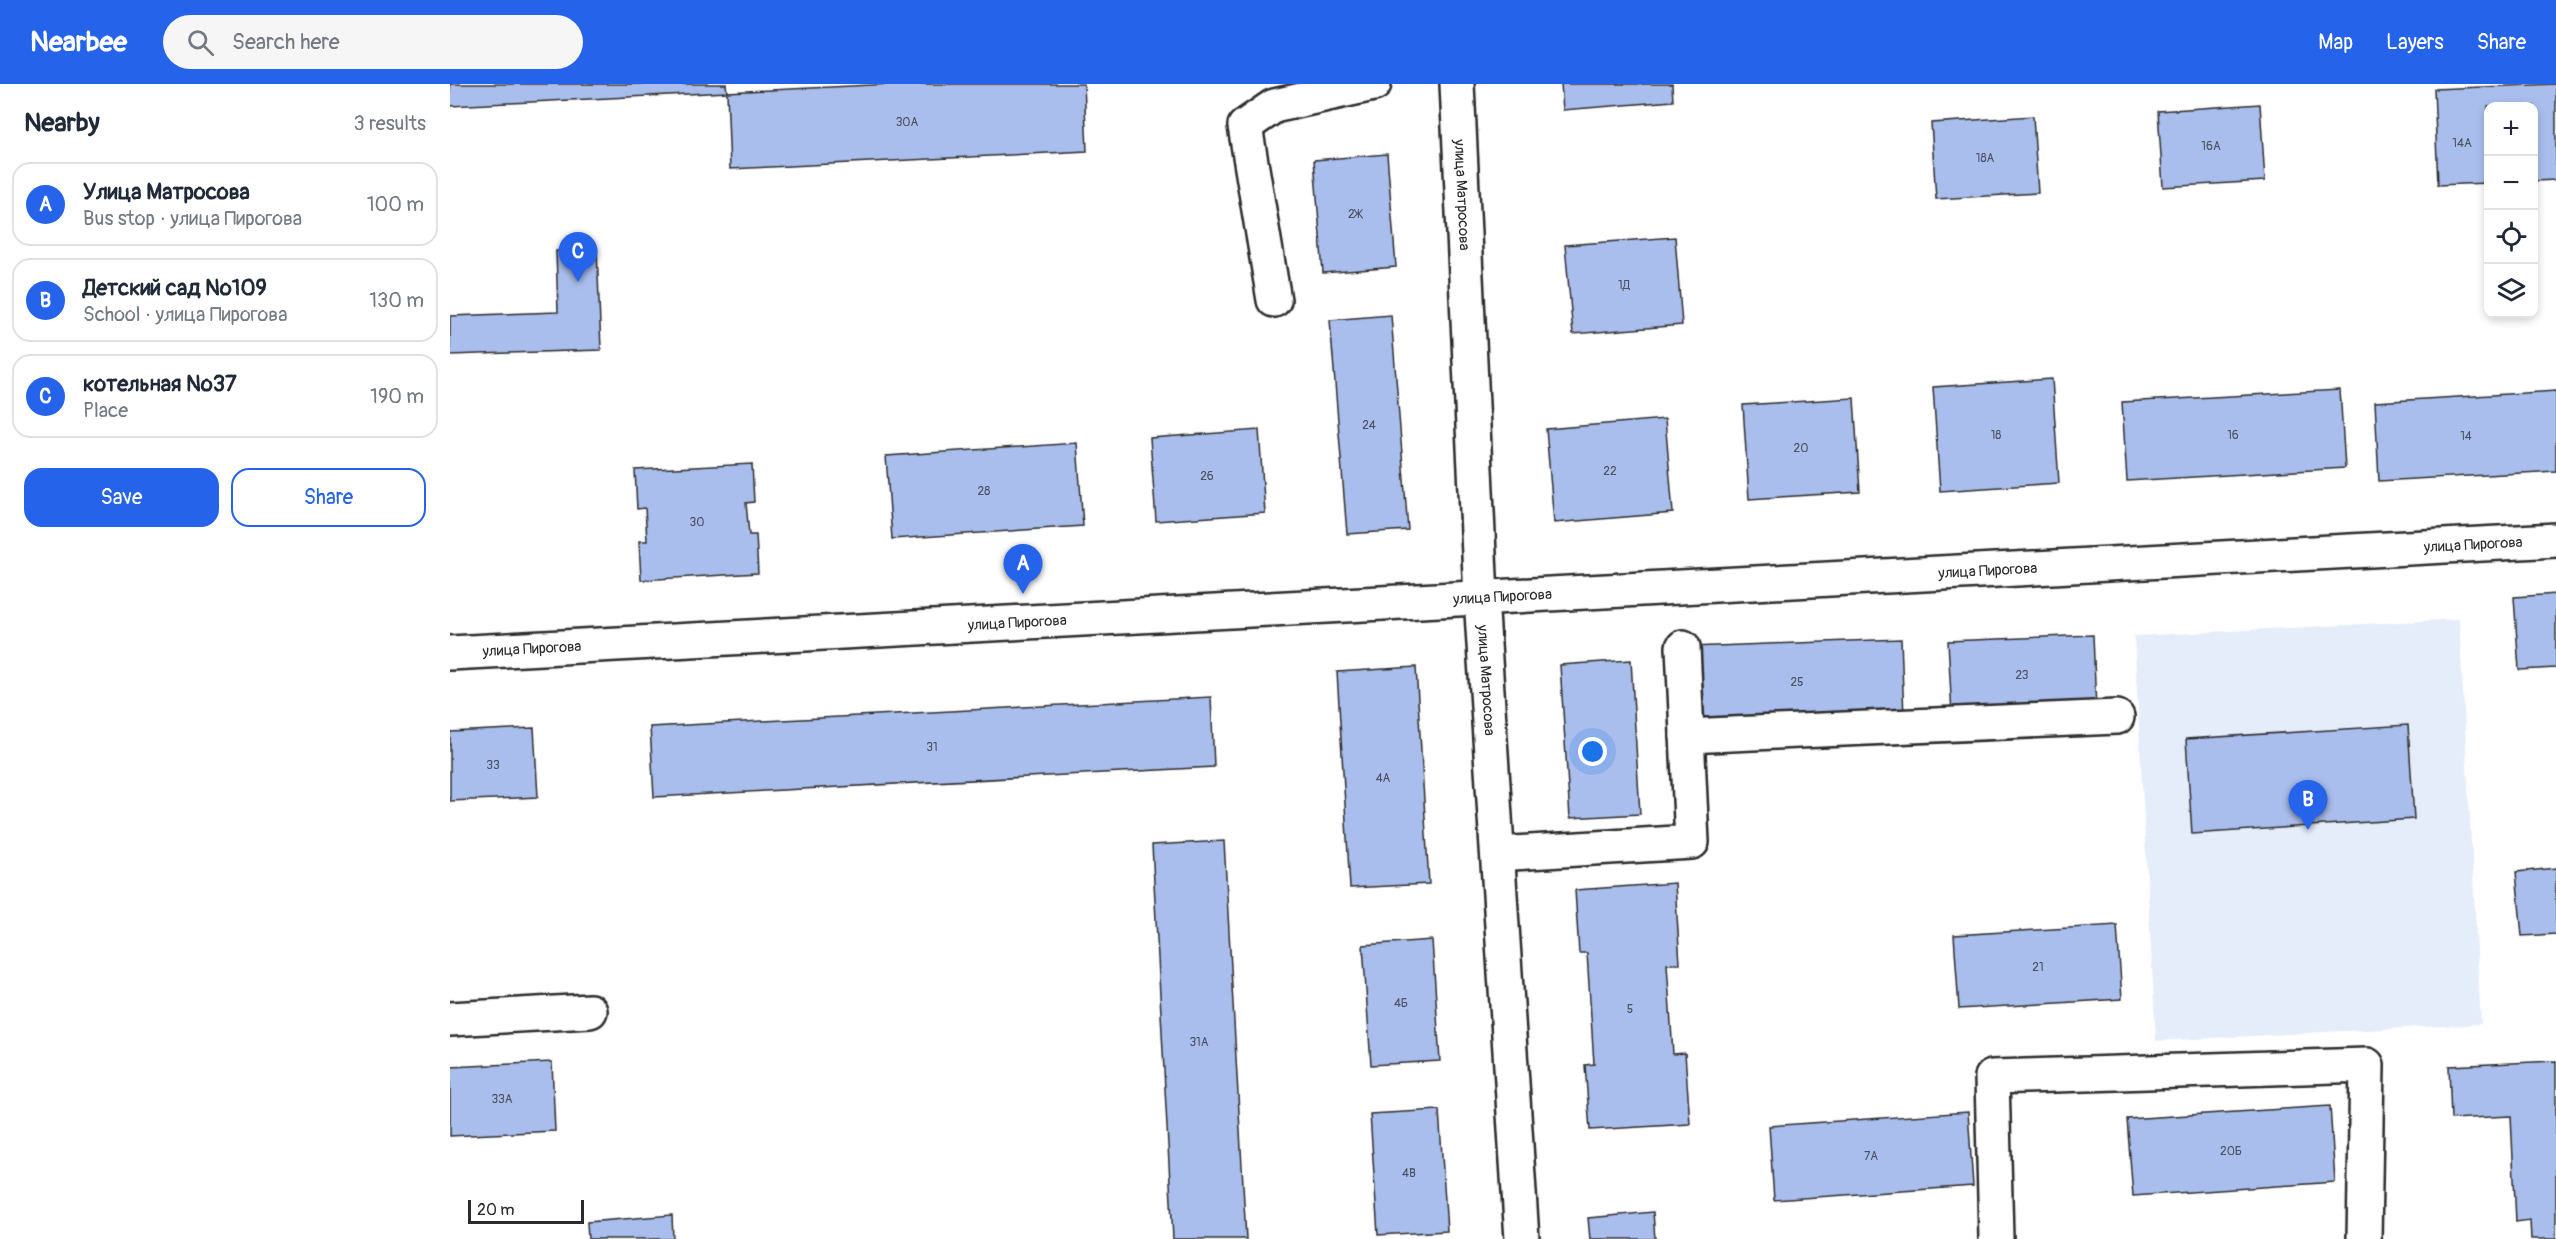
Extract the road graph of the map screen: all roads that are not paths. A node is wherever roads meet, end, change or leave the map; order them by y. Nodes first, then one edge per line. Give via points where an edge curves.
1 (1374, 84) edge
2 (1456, 84) edge
3 (1274, 300) dead end
4 (2556, 540) edge
5 (1481, 597) junction
6 (1683, 647) dead end
7 (450, 653) edge
8 (2117, 717) dead end
9 (1687, 736) junction
10 (1498, 854) junction
11 (590, 1011) dead end
12 (450, 1019) edge
13 (1522, 1239) edge
14 (1996, 1239) edge
15 (2364, 1239) edge

1 - 3 street via 1274,106 1245,126
2 - 5 street, улица Матросова
4 - 5 street, улица Пирогова
5 - 7 street, улица Пирогова
5 - 10 street, улица Матросова
6 - 9 street
8 - 9 street
9 - 10 street via 1692,842
10 - 13 street, улица Матросова
11 - 12 street
14 - 15 street via 1992,1077 2367,1065

